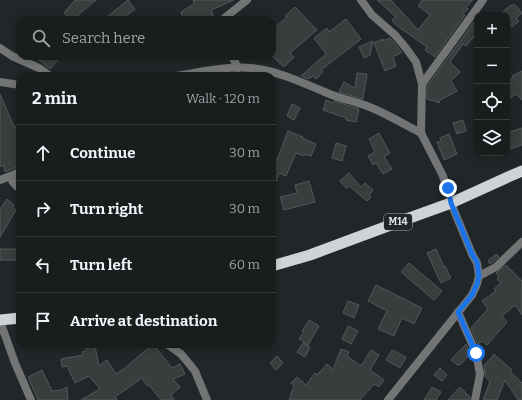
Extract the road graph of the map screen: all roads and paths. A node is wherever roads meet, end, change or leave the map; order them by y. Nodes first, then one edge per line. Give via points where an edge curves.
1 (247, 0) edge
2 (361, 0) edge
3 (483, 0) edge
4 (227, 16) edge
5 (0, 48) edge
6 (16, 58) edge
7 (21, 60) edge
8 (234, 60) edge
9 (238, 68) junction
10 (44, 72) edge
11 (198, 72) edge
12 (273, 72) edge
13 (276, 73) edge
14 (0, 82) edge
15 (16, 84) edge
16 (422, 84) junction
17 (421, 133) junction
18 (522, 172) edge
19 (16, 173) edge
20 (16, 174) edge
21 (0, 180) edge
22 (16, 185) edge
23 (451, 203) junction
24 (522, 242) edge
25 (276, 265) edge
26 (479, 276) junction
27 (458, 312) junction
28 (16, 319) edge
29 (0, 321) edge
30 (173, 348) edge
31 (31, 400) edge
32 (207, 400) edge
33 (388, 400) edge
34 (475, 400) edge

1 - 4 street
2 - 16 street via 372,15 406,48 416,62
3 - 16 street
5 - 6 street
7 - 10 street
8 - 9 street
9 - 11 street
9 - 12 street
13 - 17 street via 372,108
14 - 15 street
16 - 17 street
17 - 23 street via 442,174
18 - 23 highway, M14
19 - 21 street
20 - 22 street via 12,178
23 - 25 highway, M14 via 310,255
23 - 26 street via 477,262
24 - 26 street via 496,267
26 - 27 street via 472,295
27 - 33 street
27 - 34 street via 476,353 480,374
28 - 29 highway
29 - 31 street
30 - 32 street via 195,371

